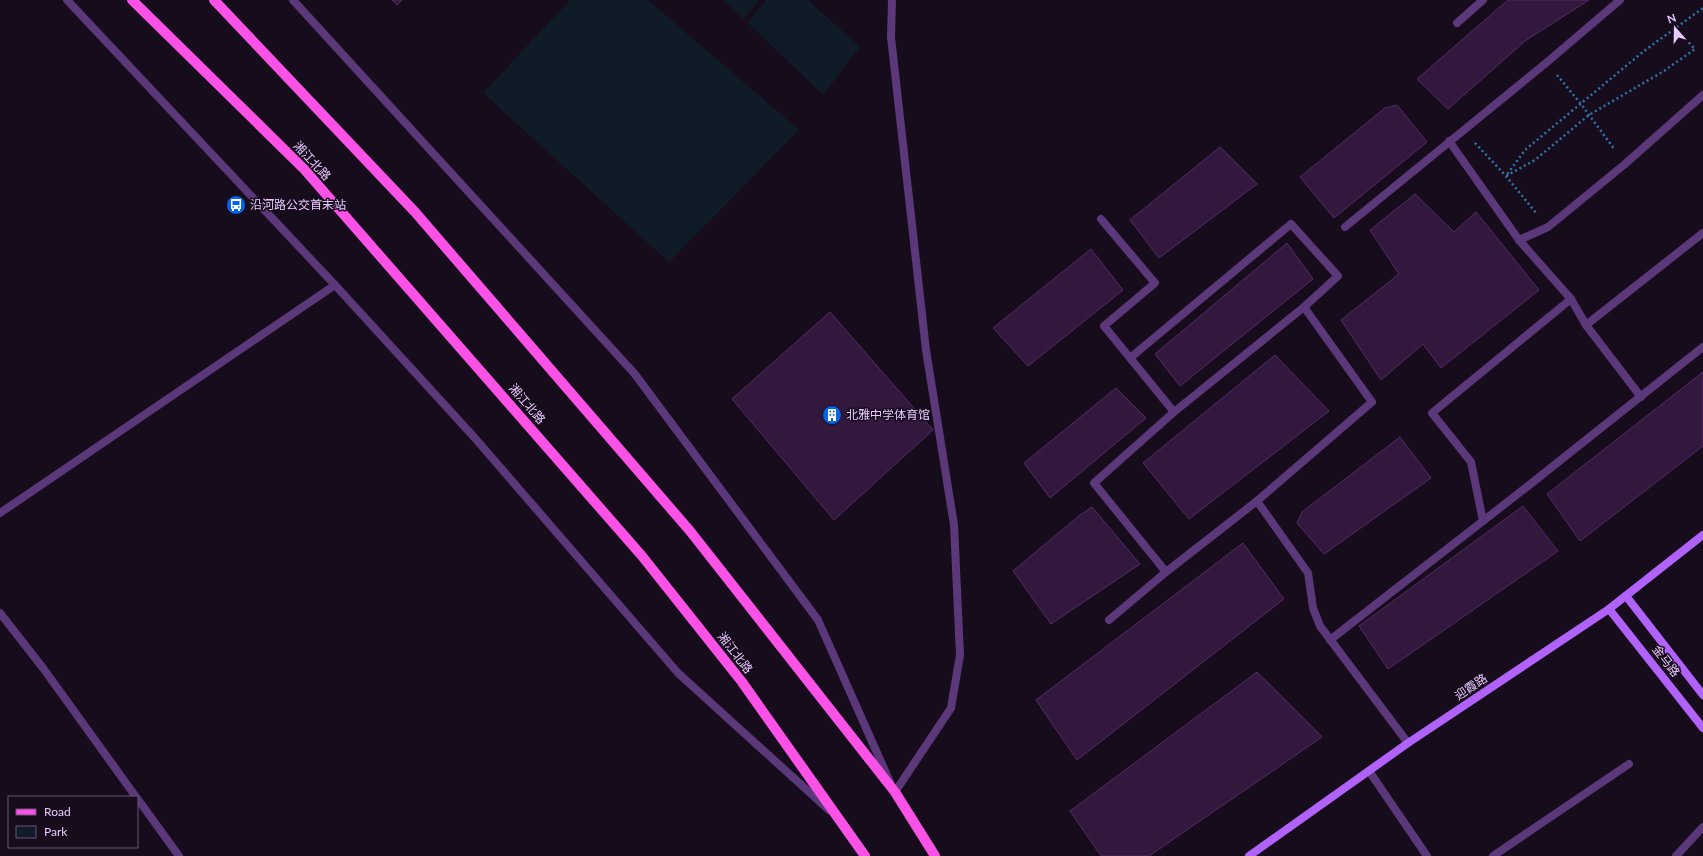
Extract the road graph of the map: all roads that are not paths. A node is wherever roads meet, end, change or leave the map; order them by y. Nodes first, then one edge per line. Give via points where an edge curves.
1 (67, 0) edge
2 (132, 0) edge
3 (214, 0) edge
4 (293, 0) edge
5 (892, 0) edge
6 (1483, 0) edge
7 (1620, 0) edge
8 (1457, 23) dead end
9 (1703, 95) edge
10 (1449, 141) junction
11 (1101, 219) dead end
12 (1345, 227) dead end
13 (1703, 233) edge
14 (1519, 240) junction
15 (335, 285) junction
16 (1571, 299) junction
17 (1304, 307) junction
18 (1586, 324) junction
19 (1703, 347) edge
20 (1130, 358) junction
21 (1641, 396) junction
22 (1174, 412) junction
23 (1257, 501) junction
24 (0, 513) edge
25 (1483, 522) junction
26 (1703, 535) edge
27 (1166, 572) junction
28 (1626, 596) junction
29 (1609, 609) junction
30 (0, 613) edge
31 (1109, 620) dead end
32 (1330, 640) junction
33 (1703, 694) edge
34 (1703, 728) edge
35 (1408, 744) junction
36 (1629, 764) dead end
37 (1369, 771) junction
38 (895, 792) junction
39 (136, 796) edge
40 (138, 799) edge
41 (837, 817) junction
42 (1703, 827) edge
43 (179, 856) edge
44 (865, 856) edge
45 (935, 856) edge
46 (1249, 856) edge
47 (1427, 856) edge
48 (1493, 856) edge
49 (1676, 856) edge

1 - 15 street
2 - 41 main road, 湘江北路 via 304,169 642,556 742,682
3 - 38 main road via 415,212 690,531
4 - 38 street via 634,373 818,620
5 - 38 street via 892,37 926,350 954,525 960,655 951,708
6 - 8 street
7 - 10 street
9 - 14 street via 1548,227
10 - 12 street
10 - 14 street
11 - 20 street via 1155,283 1104,326
13 - 18 street
14 - 16 street
15 - 24 street
15 - 41 street via 474,437 678,673
16 - 18 street
16 - 25 street via 1432,413 1471,462
17 - 20 street via 1338,276 1291,224
17 - 22 street
17 - 23 street via 1372,402
18 - 21 street
19 - 21 street
20 - 22 street
21 - 25 street
22 - 27 street via 1094,483
23 - 27 street
23 - 32 street via 1308,573 1313,608 1320,626
25 - 32 street
26 - 28 street, 迎霞路
27 - 31 street
28 - 29 street, 迎霞路
28 - 33 street, 金马路
29 - 34 street, 金马路
29 - 35 street, 迎霞路
30 - 39 street
32 - 35 street
35 - 37 street, 迎霞路
36 - 48 street
37 - 46 street, 迎霞路
37 - 47 street
38 - 45 main road
40 - 43 street
41 - 44 main road, 湘江北路
42 - 49 street

